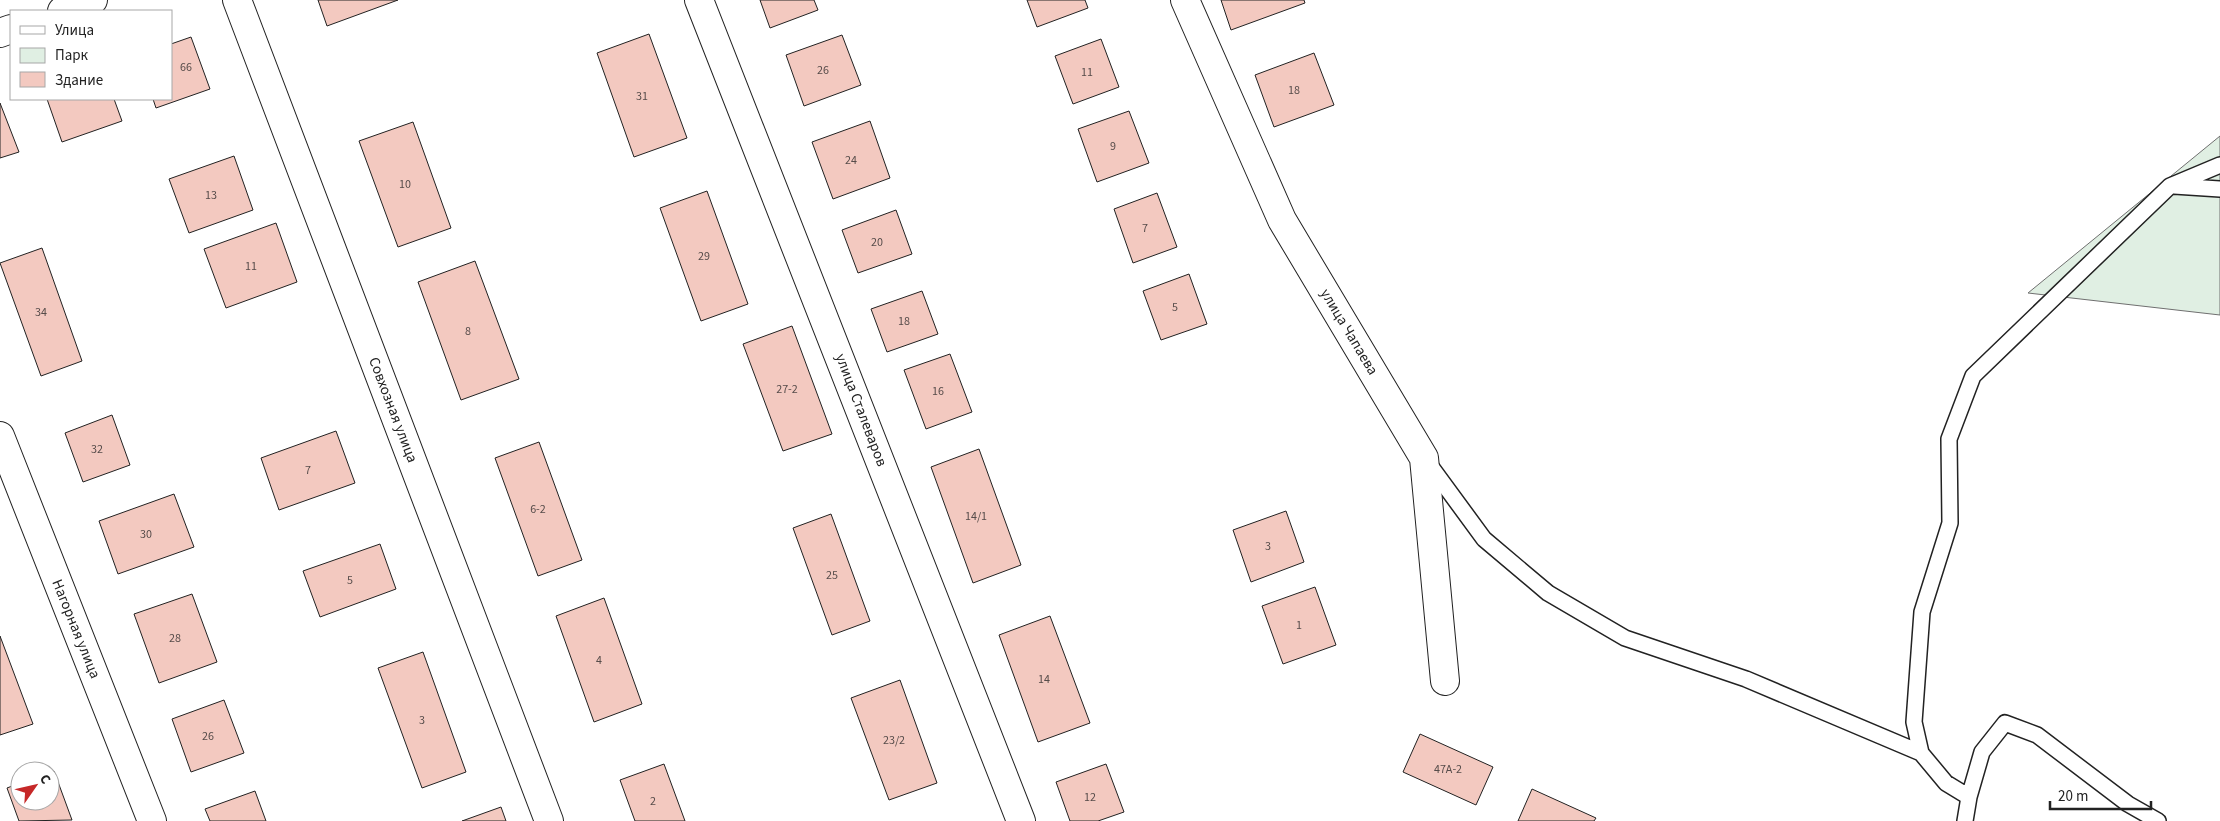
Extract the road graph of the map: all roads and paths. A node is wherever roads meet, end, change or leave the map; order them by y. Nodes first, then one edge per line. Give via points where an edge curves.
1 (93, 0) edge
2 (237, 0) edge
3 (700, 0) edge
4 (1185, 0) edge
5 (65, 10) edge
6 (2220, 165) edge
7 (2170, 186) junction
8 (2220, 189) edge
9 (0, 436) edge
10 (1424, 458) junction
11 (1445, 681) dead end
12 (1921, 753) junction
13 (1969, 797) junction
14 (152, 821) edge
15 (549, 821) edge
16 (1021, 821) edge
17 (1965, 821) edge
18 (2158, 821) edge

1 - 5 street
2 - 15 street, Совхозная улица
3 - 16 street, улица Сталеваров
4 - 10 street, улица Чапаева via 1282,220
6 - 7 lane
7 - 8 lane
7 - 12 lane via 1972,376 1949,439 1950,523 1922,612 1914,722
9 - 14 street, Нагорная улица
10 - 11 street, улица Чапаева
10 - 12 lane via 1484,539 1548,593 1625,638 1746,679
12 - 13 lane via 1946,783
13 - 17 lane
13 - 18 lane via 1982,752 2005,723 2037,735 2128,804

